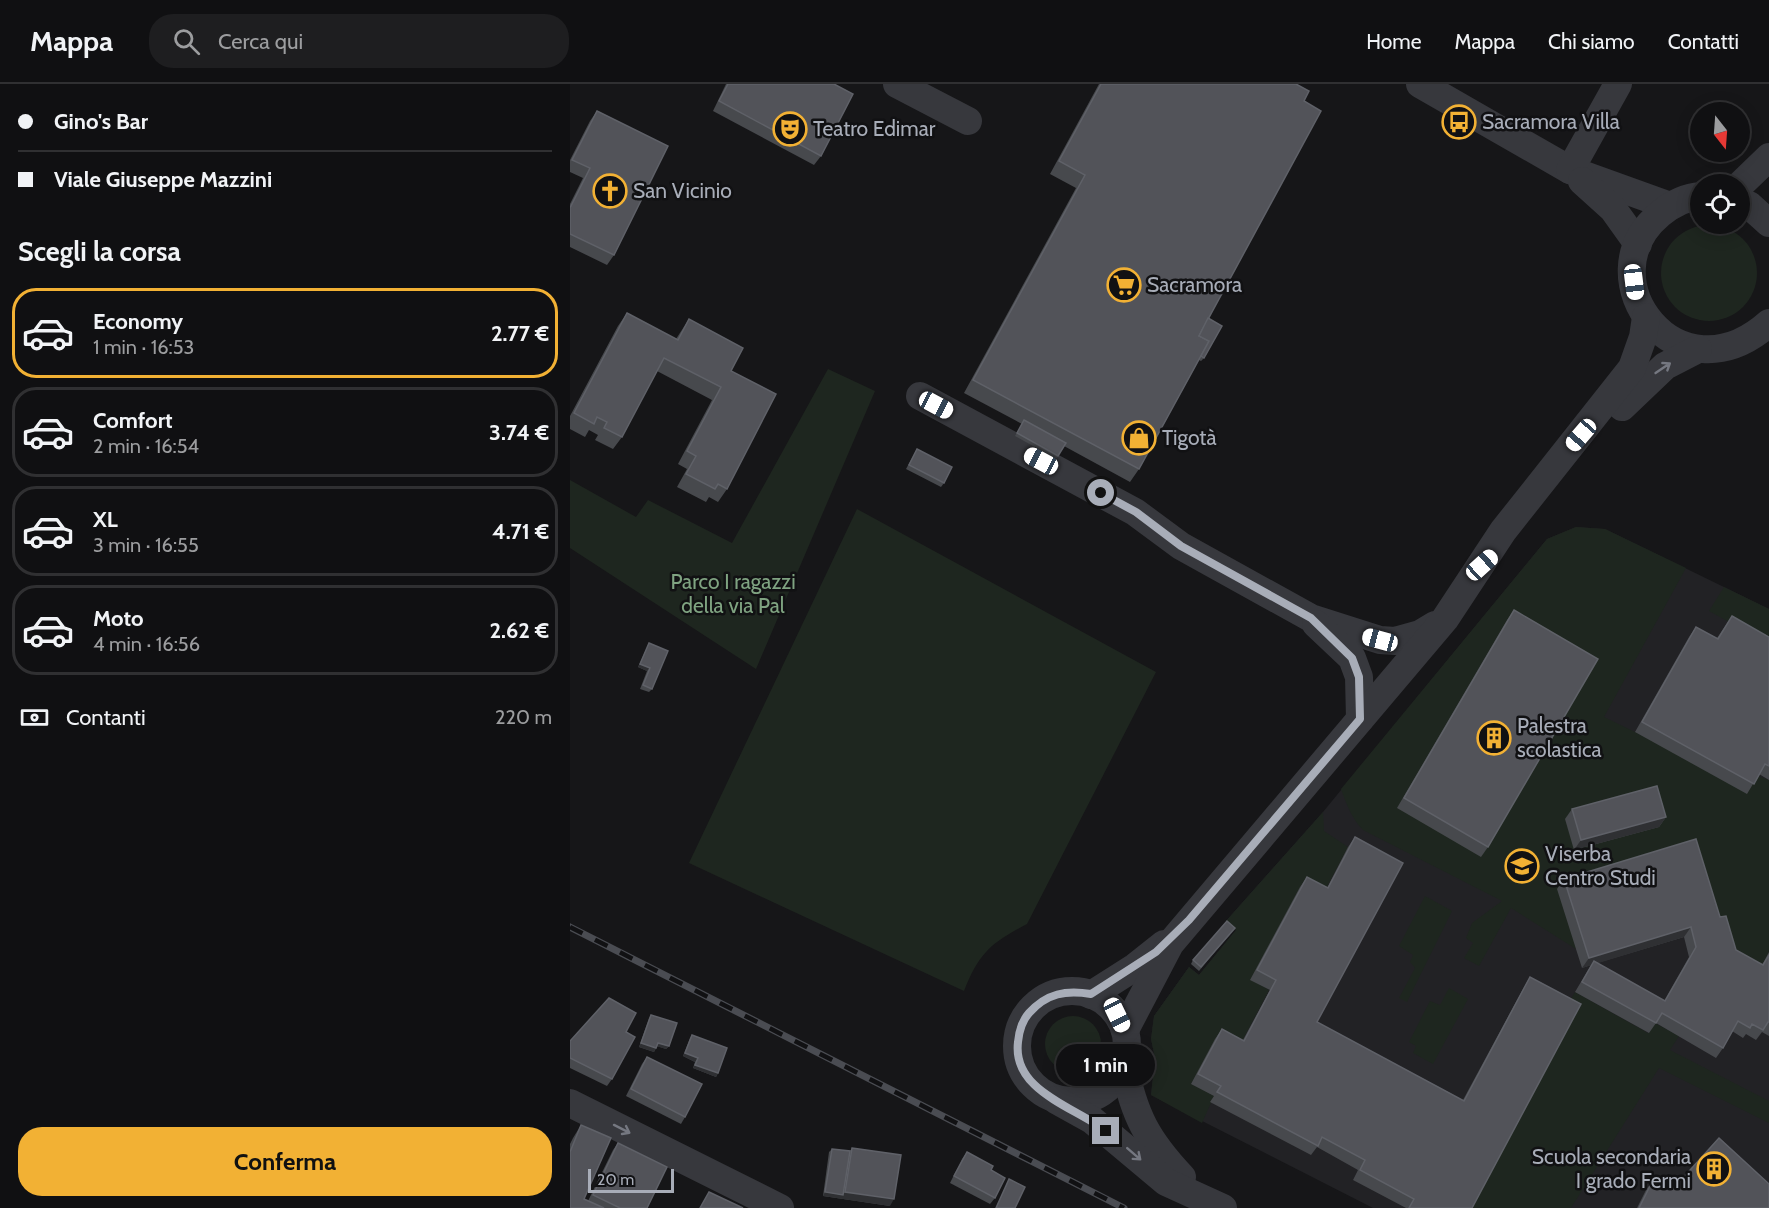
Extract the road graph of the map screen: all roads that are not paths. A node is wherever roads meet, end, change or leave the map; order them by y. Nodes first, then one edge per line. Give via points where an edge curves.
1 (897, 84) edge
2 (1420, 84) edge
3 (1618, 84) edge
4 (968, 122) dead end
5 (1769, 157) edge
6 (1570, 170) junction
7 (1750, 175) edge
8 (1690, 200) edge
9 (1670, 206) junction
10 (1750, 206) edge
11 (1769, 223) edge
12 (1638, 244) junction
13 (1646, 317) junction
14 (1769, 323) edge
15 (1698, 349) junction
16 (920, 396) dead end
17 (1482, 565) junction
18 (1311, 618) junction
19 (1445, 620) junction
20 (1360, 719) junction
21 (1189, 920) junction
22 (1091, 994) junction
23 (1125, 1030) junction
24 (1124, 1065) junction
25 (1051, 1097) junction
26 (570, 1103) edge
27 (1216, 1204) edge
28 (780, 1208) edge

1 - 4 street
2 - 6 street
3 - 6 street
5 - 7 street
6 - 9 street
6 - 12 street via 1613,209
8 - 9 street
9 - 12 street via 1651,222
10 - 11 street
12 - 13 street via 1632,269 1635,294
13 - 15 street via 1669,338
13 - 17 street via 1632,368 1509,522
14 - 15 street via 1753,337 1732,347
17 -> 15 street via 1549,498 1650,378
16 - 18 street via 1136,512 1181,546
17 - 19 street
18 - 19 street via 1361,635 1395,641 1420,634
18 - 20 street via 1352,658 1359,677
19 - 20 street
20 - 21 street
21 - 22 street via 1156,952
21 - 23 street via 1170,944
22 - 23 street via 1112,1009
22 - 25 street via 1055,994 1039,1003 1020,1029 1019,1060 1025,1074 1036,1088
23 - 24 street
24 - 25 street via 1102,1092 1086,1100
24 - 27 street via 1131,1099 1144,1130 1181,1176
25 -> 27 street via 1092,1120 1166,1182
26 -> 28 street

